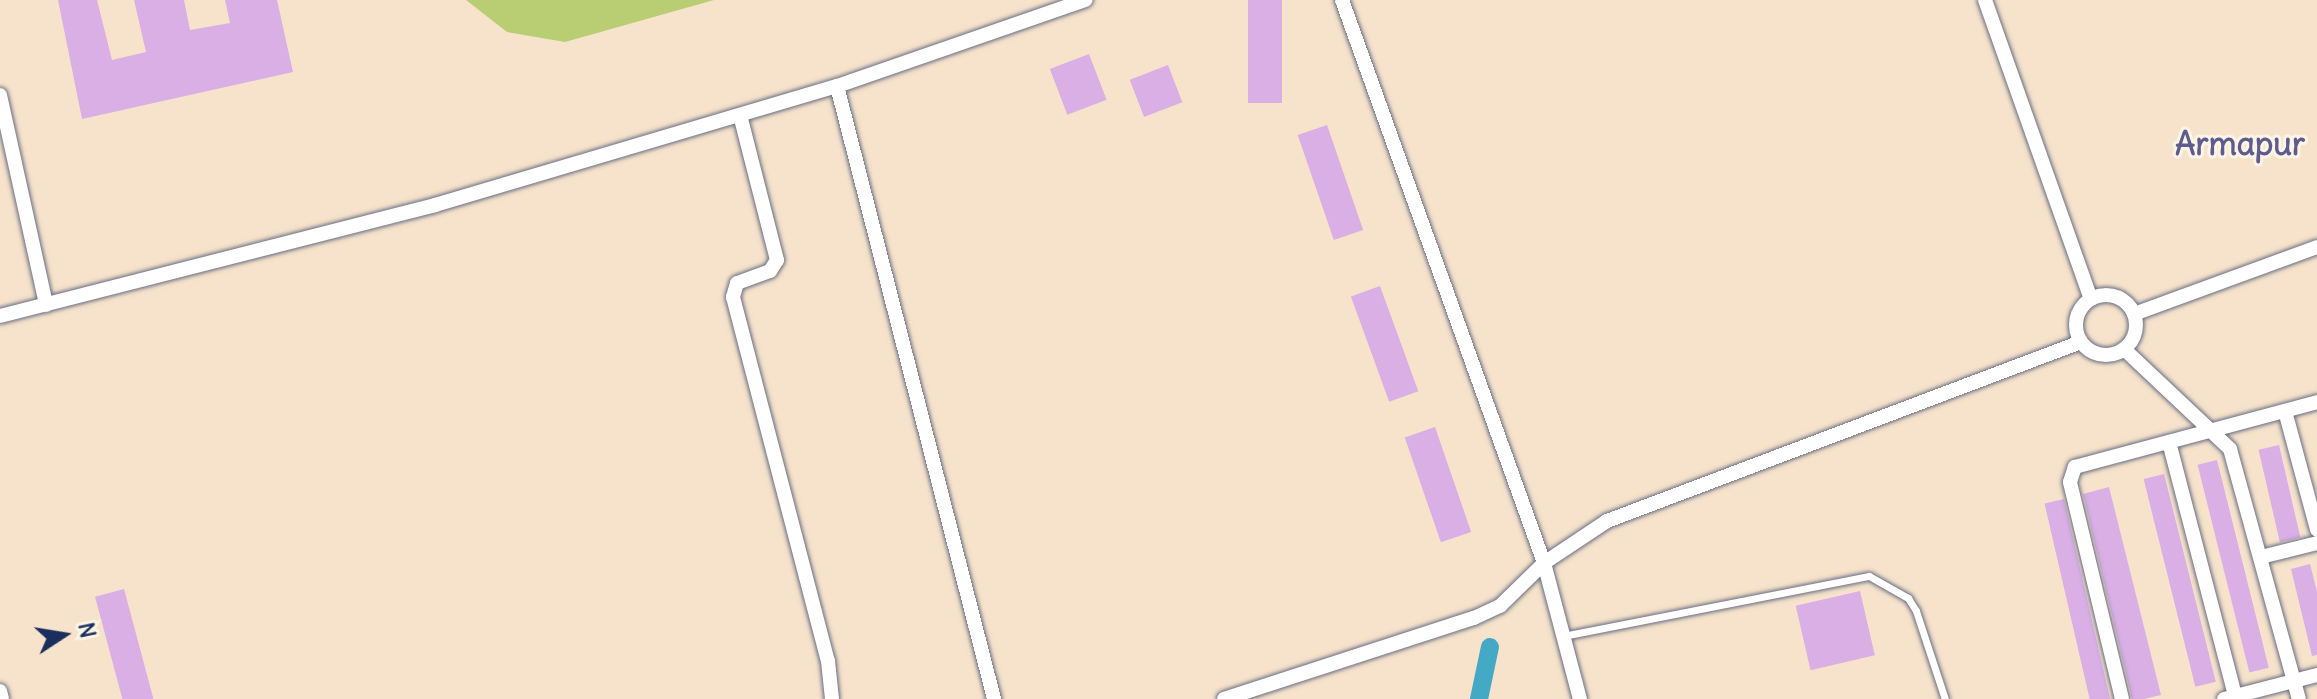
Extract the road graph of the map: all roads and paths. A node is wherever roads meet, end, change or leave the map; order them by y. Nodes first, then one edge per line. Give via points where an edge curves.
1 (1086, 0) edge
2 (1342, 0) edge
3 (1985, 0) edge
4 (837, 86) junction
5 (0, 95) edge
6 (740, 115) junction
7 (2317, 247) edge
8 (2091, 299) junction
9 (46, 305) junction
10 (2134, 314) junction
11 (0, 316) edge
12 (2081, 342) junction
13 (2124, 349) junction
14 (2317, 402) edge
15 (2285, 411) junction
16 (2213, 432) junction
17 (2169, 442) junction
18 (2317, 530) edge
19 (2317, 543) edge
20 (2261, 557) junction
21 (1544, 563) junction
22 (1563, 636) junction
23 (2317, 675) edge
24 (2294, 680) junction
25 (0, 691) edge
26 (2232, 698) edge
27 (2, 699) edge
28 (832, 699) edge
29 (994, 699) edge
30 (1224, 699) edge
31 (1580, 699) edge
32 (1945, 699) edge
33 (2122, 699) edge
34 (2299, 699) edge

1 - 4 street
2 - 21 street
3 - 8 street
4 - 6 street
4 - 29 street
5 - 9 street
6 - 9 street via 435,205
6 - 28 street via 777,260 770,271 737,283 733,297 828,661
7 - 10 street
8 - 10 street via 2120,298
8 - 12 street via 2076,323
9 - 11 street
10 - 13 street via 2135,333
12 - 13 street via 2106,355
12 - 21 street via 1607,521
13 - 16 street
14 - 15 street
15 - 16 street
15 - 18 street
16 - 17 street
16 - 20 street via 2237,466
17 - 26 street
17 - 33 street via 2082,463 2070,482
19 - 20 street
20 - 24 street
21 - 22 street
21 - 30 street via 1500,606 1474,618
22 - 31 street
22 - 32 lane via 1869,576 1908,598
23 - 24 street
24 - 26 street
24 - 34 street
25 - 27 street

